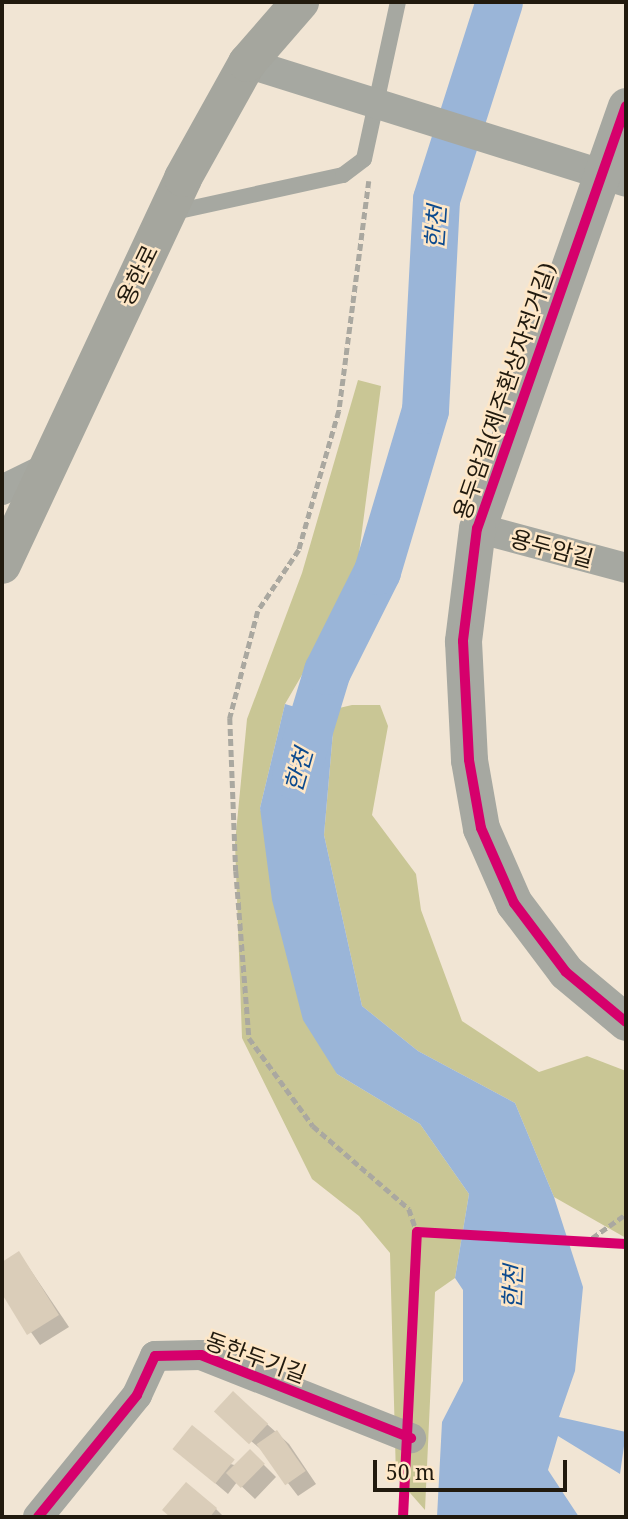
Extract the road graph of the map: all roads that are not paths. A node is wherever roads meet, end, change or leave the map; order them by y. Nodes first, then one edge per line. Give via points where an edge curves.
1 (300, 2) edge
2 (398, 2) edge
3 (247, 63) junction
4 (376, 99) junction
5 (626, 106) edge
6 (613, 178) edge
7 (166, 214) junction
8 (43, 470) junction
9 (2, 490) edge
10 (477, 528) junction
11 (2, 565) edge
12 (626, 568) edge
13 (626, 1022) edge
14 (411, 1438) dead end
15 (37, 1517) edge

1 - 3 main road, 용한로
2 - 4 lane
3 - 4 street
3 - 7 main road, 용한로
4 - 6 street
4 - 7 lane via 364,159 343,175
5 - 6 street, 용두암길(제주환상자전거길)
6 - 10 street, 용두암길(제주환상자전거길)
7 - 8 main road, 용한로
8 - 9 street
8 - 11 main road, 용한로
10 - 12 street, 용두암길
10 - 13 street, 용두암길(제주환상자전거길) via 463,641 469,760 481,828 514,904 566,972
14 - 15 street, 동한두기길 via 201,1355 155,1356 137,1395

